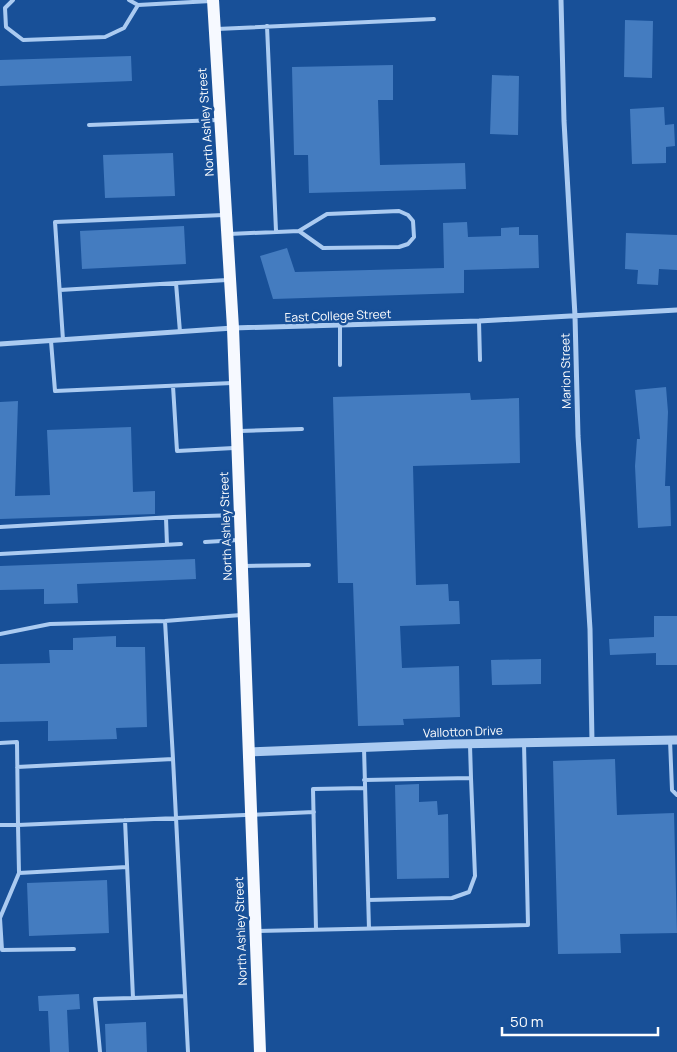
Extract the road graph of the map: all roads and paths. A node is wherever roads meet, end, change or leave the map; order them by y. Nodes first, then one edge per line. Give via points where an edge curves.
1 (13, 0) edge
2 (129, 0) edge
3 (213, 0) edge
4 (561, 0) edge
5 (138, 4) junction
6 (434, 19) dead end
7 (267, 26) junction
8 (214, 29) junction
9 (220, 120) junction
10 (89, 126) dead end
11 (226, 214) junction
12 (299, 231) junction
13 (276, 232) junction
14 (227, 234) junction
15 (230, 280) junction
16 (176, 283) junction
17 (60, 290) junction
18 (677, 310) edge
19 (575, 316) junction
20 (479, 321) junction
21 (340, 326) junction
22 (233, 328) junction
23 (180, 332) junction
24 (63, 340) junction
25 (51, 341) junction
26 (0, 344) edge
27 (480, 360) dead end
28 (340, 364) dead end
29 (235, 382) junction
30 (172, 386) junction
31 (302, 429) dead end
32 (236, 431) junction
33 (237, 448) junction
34 (240, 515) junction
35 (166, 518) junction
36 (0, 528) edge
37 (241, 540) junction
38 (205, 542) dead end
39 (181, 544) dead end
40 (166, 545) junction
41 (0, 554) edge
42 (309, 565) dead end
43 (242, 566) junction
44 (244, 615) junction
45 (165, 621) junction
46 (0, 634) edge
47 (674, 740) edge
48 (592, 742) junction
49 (0, 743) edge
50 (524, 743) junction
51 (470, 744) junction
52 (364, 748) junction
53 (249, 752) junction
54 (173, 759) junction
55 (17, 767) junction
56 (471, 778) junction
57 (364, 780) junction
58 (365, 788) junction
59 (677, 795) edge
60 (314, 812) junction
61 (251, 814) junction
62 (176, 817) junction
63 (125, 820) junction
64 (0, 825) edge
65 (18, 825) junction
66 (127, 867) junction
67 (19, 873) junction
68 (368, 900) junction
69 (369, 929) junction
70 (316, 930) junction
71 (255, 931) junction
72 (74, 949) dead end
73 (185, 996) junction
74 (133, 998) junction
75 (100, 1052) edge
76 (188, 1052) edge
77 (260, 1052) edge

1 - 5 lane via 5,8 6,27 23,40 105,37 124,28
2 - 5 lane
3 - 5 lane
3 - 8 main road, North Ashley Street
4 - 19 street, Marion Street
6 - 7 lane
7 - 8 lane
7 - 13 lane
8 - 9 main road, North Ashley Street
9 - 10 lane
9 - 11 main road, North Ashley Street
11 - 14 main road, North Ashley Street
11 - 17 lane via 55,222
12 - 12 lane via 323,248 399,247 414,237 414,221 398,211 326,214
12 - 13 lane
13 - 14 lane
14 - 15 main road, North Ashley Street
15 - 16 lane
15 - 22 main road, North Ashley Street
16 - 17 lane
16 - 23 lane
17 - 24 lane
18 - 19 street, East College Street
19 - 20 street, East College Street
19 - 48 street, Marion Street via 578,436 590,629
20 - 21 street, East College Street
20 - 27 lane
21 - 22 street, East College Street
21 - 28 lane
22 - 23 street, East College Street
22 - 29 main road, North Ashley Street
23 - 24 street, East College Street
24 - 25 street, East College Street
25 - 26 street, East College Street
25 - 30 lane via 55,391
29 - 30 lane
29 - 32 main road, North Ashley Street
30 - 33 lane via 177,451
31 - 32 lane
32 - 33 main road, North Ashley Street
33 - 34 main road, North Ashley Street
34 - 35 lane
34 - 37 main road, North Ashley Street
35 - 36 lane
35 - 40 lane
37 - 38 lane
37 - 43 main road, North Ashley Street
39 - 40 lane
40 - 41 lane
42 - 43 lane
43 - 44 main road, North Ashley Street
44 - 45 lane
44 - 53 main road, North Ashley Street
45 - 46 lane via 50,624
45 - 54 lane
47 - 48 street, Vallotton Drive
47 - 59 lane via 672,790
48 - 50 street, Vallotton Drive
49 - 55 lane via 17,742
50 - 51 street, Vallotton Drive
50 - 69 lane via 528,925
51 - 52 street, Vallotton Drive
51 - 56 lane
52 - 53 street, Vallotton Drive
52 - 57 lane
53 - 61 main road, North Ashley Street
54 - 55 lane
54 - 62 lane
55 - 65 lane
56 - 57 lane
56 - 68 lane via 475,876 468,892 452,898
57 - 58 lane
58 - 60 lane via 313,789
58 - 68 lane
60 - 61 lane
60 - 70 lane
61 - 62 lane
61 - 71 main road, North Ashley Street
62 - 63 lane
62 - 73 lane
63 - 65 lane
63 - 66 lane
64 - 65 lane
65 - 67 lane
66 - 67 lane
66 - 74 lane
67 - 72 lane via 0,918 2,950
68 - 69 lane
69 - 70 lane
70 - 71 lane
71 - 77 main road, North Ashley Street
73 - 74 lane
73 - 76 lane
74 - 75 lane via 95,999

